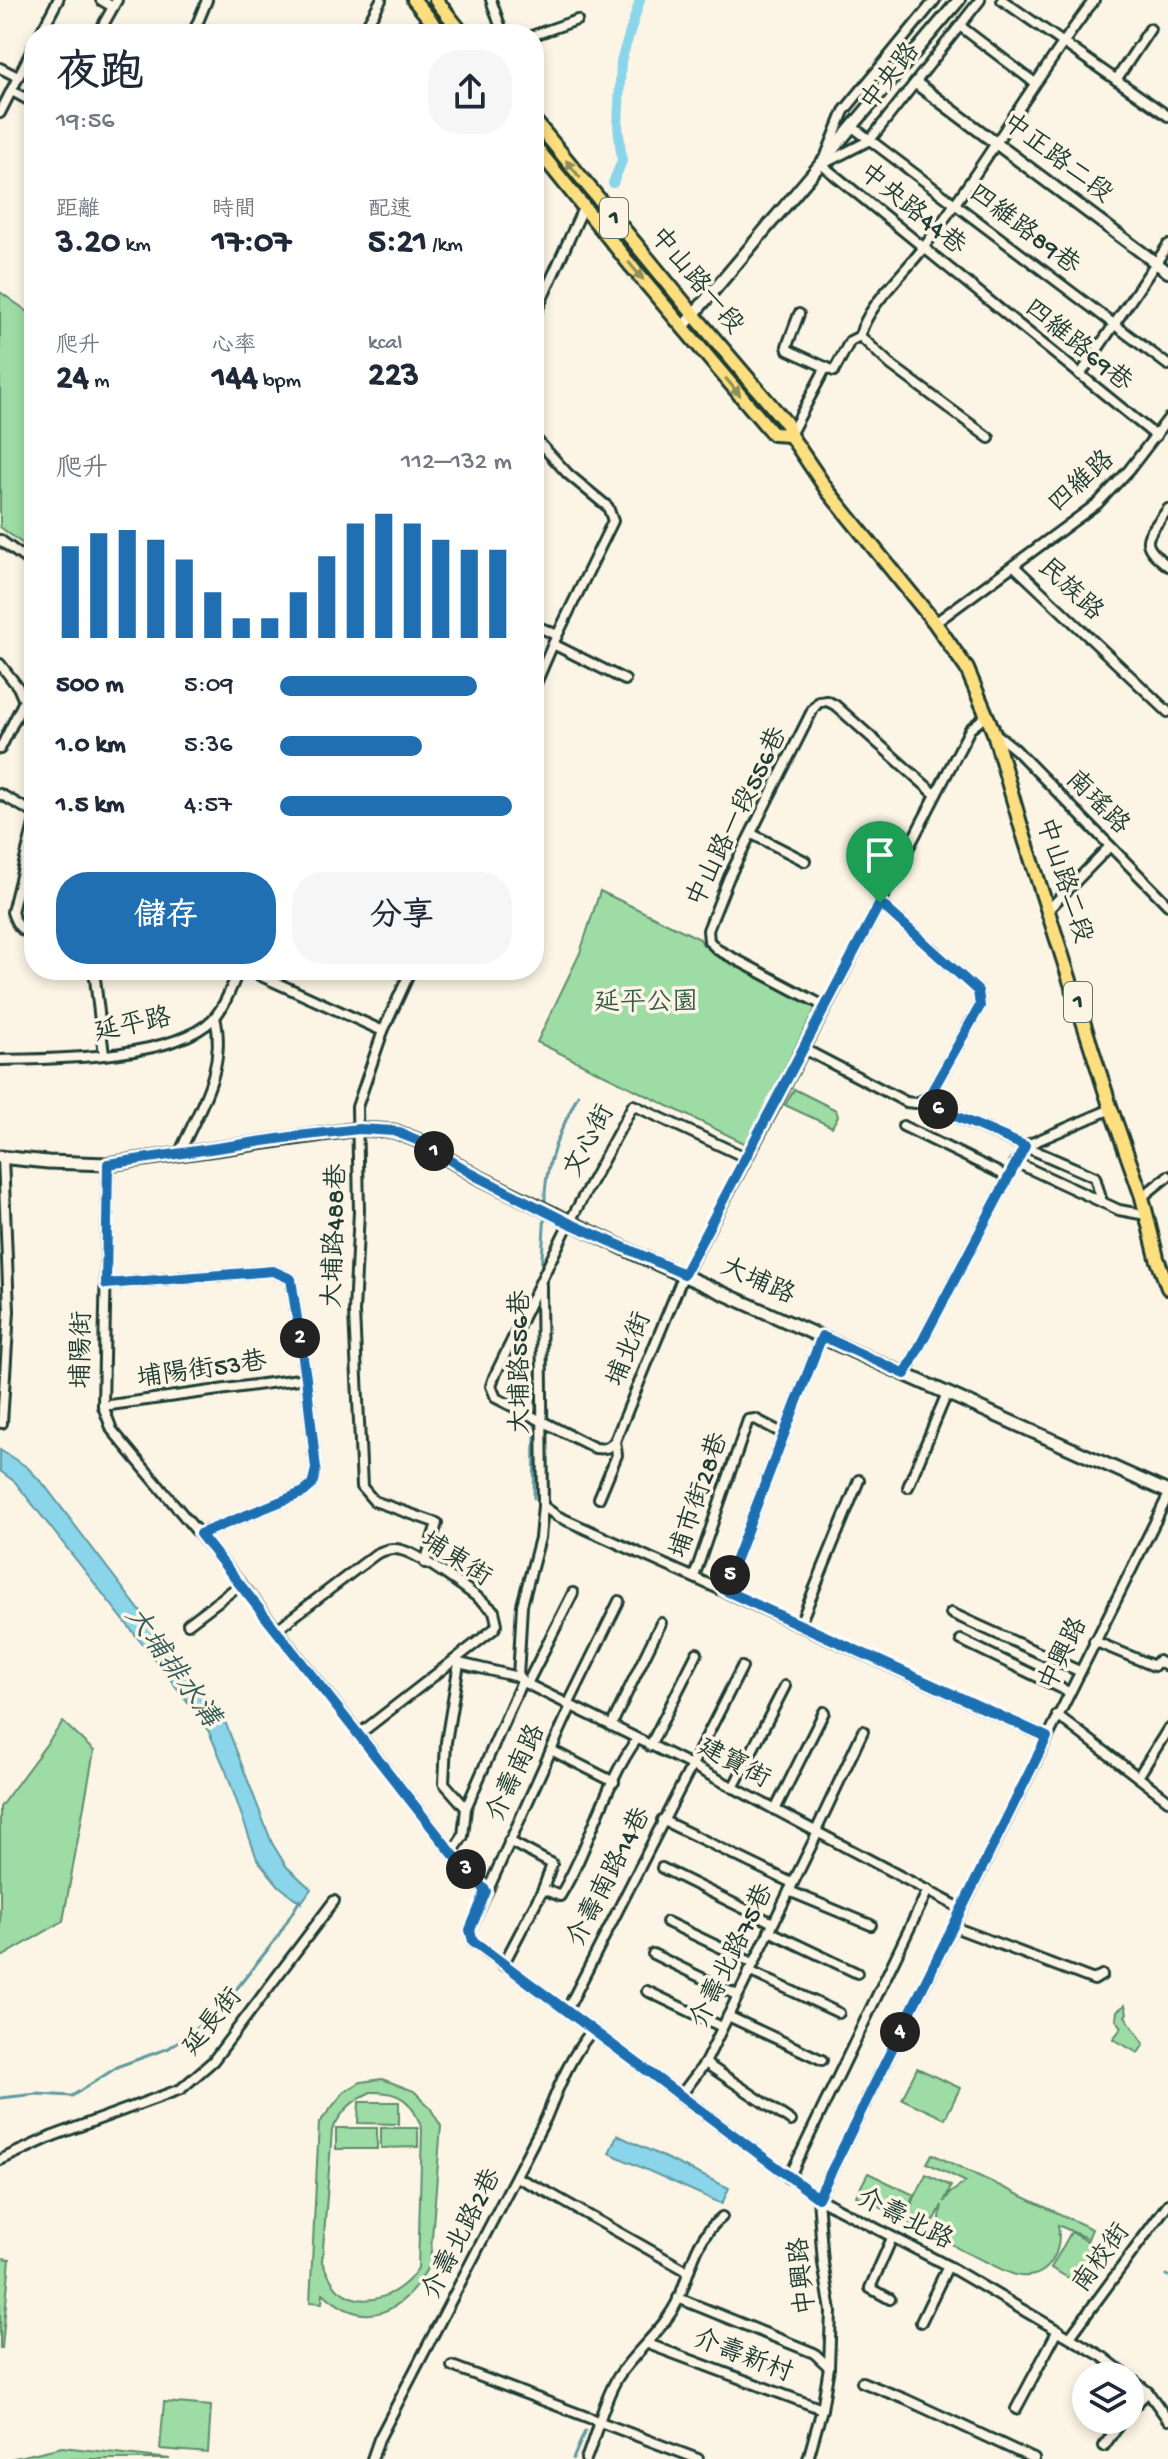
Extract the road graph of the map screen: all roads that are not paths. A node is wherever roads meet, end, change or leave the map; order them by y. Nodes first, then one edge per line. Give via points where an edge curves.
1 (58, 0) edge
2 (101, 0) edge
3 (381, 0) edge
4 (414, 0) edge
5 (436, 0) edge
6 (491, 0) edge
7 (935, 0) edge
8 (959, 0) edge
9 (980, 0) edge
10 (1002, 0) edge
11 (1094, 0) edge
12 (204, 1) edge
13 (115, 3) edge
14 (577, 20) dead end
15 (45, 24) edge
16 (103, 24) edge
17 (196, 24) edge
18 (368, 24) edge
19 (434, 24) edge
20 (455, 24) edge
21 (499, 24) edge
22 (960, 26) junction
23 (1150, 29) dead end
24 (544, 32) edge
25 (1062, 43) junction
26 (24, 65) edge
27 (0, 68) edge
28 (18, 77) junction
29 (1116, 80) junction
30 (1035, 83) junction
31 (917, 84) junction
32 (12, 91) junction
33 (24, 98) edge
34 (0, 113) edge
35 (1168, 116) edge
36 (854, 128) junction
37 (544, 132) edge
38 (870, 140) junction
39 (996, 143) junction
40 (544, 157) edge
41 (822, 165) junction
42 (954, 204) junction
43 (584, 206) junction
44 (1168, 245) edge
45 (924, 248) junction
46 (1156, 263) junction
47 (1168, 272) edge
48 (974, 289) joint
49 (544, 295) edge
50 (799, 314) dead end
51 (694, 315) junction
52 (1113, 325) junction
53 (683, 327) junction
54 (860, 336) junction
55 (1168, 365) edge
56 (826, 367) junction
57 (1080, 375) junction
58 (1168, 419) edge
59 (790, 435) junction
60 (1156, 436) junction
61 (989, 438) dead end
62 (544, 448) edge
63 (1168, 509) edge
64 (0, 540) edge
65 (24, 558) edge
66 (1014, 566) junction
67 (1168, 566) edge
68 (935, 623) junction
69 (544, 632) edge
70 (555, 640) junction
71 (0, 664) edge
72 (544, 665) edge
73 (625, 680) dead end
74 (24, 701) joint
75 (1168, 712) edge
76 (985, 717) junction
77 (994, 733) junction
78 (0, 749) edge
79 (0, 794) edge
80 (935, 794) junction
81 (24, 807) edge
82 (752, 834) junction
83 (1110, 846) junction
84 (805, 861) dead end
85 (24, 864) edge
86 (880, 903) junction
87 (1168, 905) edge
88 (1048, 910) junction
89 (24, 930) edge
90 (95, 980) edge
91 (234, 980) edge
92 (270, 980) edge
93 (406, 980) edge
94 (826, 1007) junction
95 (215, 1017) junction
96 (383, 1031) junction
97 (804, 1049) junction
98 (104, 1055) junction
99 (0, 1060) edge
100 (923, 1102) junction
101 (1111, 1109) junction
102 (903, 1126) dead end
103 (359, 1129) junction
104 (1025, 1146) junction
105 (180, 1152) junction
106 (2, 1157) edge
107 (747, 1158) junction
108 (1015, 1162) junction
109 (108, 1164) junction
110 (1168, 1176) edge
111 (1008, 1177) junction
112 (1142, 1197) junction
113 (1102, 1202) junction
114 (1146, 1215) junction
115 (569, 1223) junction
116 (684, 1274) junction
117 (541, 1280) junction
118 (106, 1284) junction
119 (1168, 1288) edge
120 (4, 1310) edge
121 (822, 1336) junction
122 (905, 1374) junction
123 (306, 1378) junction
124 (947, 1393) junction
125 (103, 1406) junction
126 (2, 1423) edge
127 (541, 1423) junction
128 (784, 1434) junction
129 (615, 1441) junction
130 (859, 1480) dead end
131 (908, 1487) dead end
132 (1168, 1494) edge
133 (599, 1498) dead end
134 (543, 1506) junction
135 (1165, 1510) edge
136 (200, 1534) junction
137 (425, 1563) junction
138 (694, 1577) junction
139 (241, 1584) junction
140 (724, 1590) junction
141 (573, 1593) dead end
142 (619, 1601) dead end
143 (951, 1613) dead end
144 (661, 1623) dead end
145 (188, 1624) dead end
146 (800, 1624) junction
147 (276, 1630) junction
148 (961, 1640) dead end
149 (1094, 1641) junction
150 (697, 1653) dead end
151 (742, 1667) dead end
152 (1168, 1667) edge
153 (1079, 1671) junction
154 (523, 1681) junction
155 (785, 1686) dead end
156 (1069, 1692) junction
157 (570, 1706) junction
158 (824, 1712) dead end
159 (1057, 1715) junction
160 (611, 1726) junction
161 (1168, 1729) edge
162 (863, 1731) dead end
163 (358, 1735) junction
164 (1047, 1737) junction
165 (637, 1739) junction
166 (650, 1746) junction
167 (551, 1750) junction
168 (691, 1765) junction
169 (1138, 1777) junction
170 (614, 1782) junction
171 (733, 1788) junction
172 (1168, 1800) edge
173 (466, 1808) junction
174 (775, 1810) junction
175 (662, 1820) junction
176 (817, 1832) junction
177 (509, 1841) junction
178 (452, 1853) junction
179 (662, 1868) dead end
180 (791, 1887) junction
181 (543, 1889) junction
182 (928, 1890) junction
183 (486, 1891) junction
184 (334, 1901) dead end
185 (962, 1909) junction
186 (667, 1922) dead end
187 (871, 1925) dead end
188 (771, 1927) junction
189 (954, 1927) junction
190 (653, 1954) dead end
191 (503, 1965) junction
192 (751, 1967) junction
193 (857, 1973) dead end
194 (1102, 1975) dead end
195 (647, 1991) dead end
196 (737, 1995) junction
197 (567, 2010) junction
198 (839, 2013) dead end
199 (728, 2016) junction
200 (722, 2027) junction
201 (593, 2030) junction
202 (822, 2060) dead end
203 (705, 2063) junction
204 (681, 2095) junction
205 (791, 2121) dead end
206 (0, 2160) edge
207 (516, 2177) junction
208 (789, 2178) junction
209 (818, 2198) junction
210 (1168, 2204) edge
211 (722, 2217) dead end
212 (892, 2238) junction
213 (948, 2266) junction
214 (687, 2271) junction
215 (678, 2298) junction
216 (890, 2299) dead end
217 (921, 2322) dead end
218 (1058, 2330) junction
219 (1070, 2337) junction
220 (648, 2344) junction
221 (452, 2366) dead end
222 (829, 2367) junction
223 (862, 2382) dead end
224 (1148, 2392) junction
225 (1144, 2396) edge
226 (822, 2409) junction
227 (1016, 2409) dead end
228 (1168, 2420) edge
229 (601, 2422) junction
230 (1111, 2434) edge
231 (1104, 2446) dead end
232 (372, 2459) edge
233 (586, 2459) edge
234 (698, 2459) edge
235 (808, 2459) edge
236 (1034, 2459) edge

1 - 15 street
2 - 13 street
3 - 18 street
4 - 19 main road
5 - 20 main road
6 - 21 street
7 - 41 street, 中央路 via 844,111
8 - 36 street, 中央路
9 - 22 street, 中央路
10 - 25 street
11 - 25 street
12 - 17 street
13 - 16 street
14 - 24 street
22 - 30 street
22 - 31 street, 中央路
23 - 29 street
25 - 29 street
25 - 30 street
26 - 28 street
27 - 28 street
28 - 32 street
29 - 35 street
30 - 39 street
31 - 38 street, 中央路
31 - 39 street, 中正路二段
32 - 33 street
32 - 34 street
36 - 38 street, 四維路89巷
36 - 41 street, 中央路
51 -> 37 main road, 中山路一段 / 1
38 - 41 street, 中央路
38 - 42 street, 四維路89巷
39 - 42 street
39 - 46 street, 中正路二段
40 - 43 main road, 中山路一段 / 1
41 - 45 street, 中央路44巷
41 - 51 street, 中央路
42 - 45 street
42 - 52 street, 四維路89巷
43 - 49 street
43 -> 53 main road, 中山路一段 / 1
44 - 46 street
45 - 48 street, 中央路44巷
45 - 54 street via 874,308
46 - 47 street, 中正路二段
46 - 52 street
48 - 57 street, 四維路69巷
50 - 56 street via 788,350
51 - 53 street, 中央路
51 - 59 main road, 中山路一段 / 1 via 786,423
52 - 55 street, 四維路89巷
52 - 57 street
53 -> 59 main road, 中山路一段 / 1 via 773,434
54 - 56 street via 850,341 836,369
54 - 61 street
56 - 59 street
57 - 60 street, 四維路69巷
58 - 60 street, 四維路
59 - 68 main road, 中山路一段 / 1 via 850,521
60 - 66 street, 四維路 via 1098,503
62 - 70 street via 608,507 613,521
63 - 67 street via 1147,544
64 - 65 street
66 - 68 street, 民族路
66 - 75 street, 民族路
68 - 76 main road, 中山路一段 / 1 via 967,669
69 - 70 street
70 - 72 street
70 - 73 street
71 - 74 street
74 - 78 street
76 - 77 main road, 中山路二段 / 1
76 - 80 street, 埔北街 via 970,729
77 - 83 street, 南瑤路
77 - 88 main road, 中山路二段 / 1
79 - 81 street
80 - 82 street, 中山路一段556巷 via 835,705 819,702
80 - 86 street, 埔北街
82 - 84 street
82 - 94 street, 中山路一段556巷 via 729,877 708,930 709,941
83 - 87 street, 南瑤路
83 - 88 street
85 - 89 street via 12,912
86 - 94 street, 埔北街
86 - 100 street via 978,991 980,1006
88 - 101 main road, 中山路二段 / 1
90 - 98 street
91 - 95 street
92 - 96 street
93 - 96 street, 大埔路488巷
94 - 97 street, 埔北街
95 - 98 street, 延平路 via 186,1036
95 - 105 street via 216,1070
96 - 103 street, 大埔路488巷 via 357,1107
97 - 100 street via 906,1102
97 - 107 street, 埔北街
98 - 99 street, 延平路
100 - 104 street
101 - 104 street
101 - 112 main road, 中山路二段 / 1
102 - 111 street
103 - 105 main road
103 - 115 main road, 大埔路 via 394,1131 417,1140
103 - 137 street, 大埔路488巷 via 354,1312 362,1487 374,1501 437,1523
104 - 108 street
104 - 113 street via 1095,1177
105 - 109 main road
106 - 109 main road
106 - 120 street
107 - 115 street, 文心街 via 633,1105
107 - 116 street, 埔北街
108 - 111 street
108 - 113 street
109 - 118 street, 埔陽街
110 - 112 street
111 - 122 street
112 - 114 main road, 中山路二段 / 1
113 - 114 street
114 - 119 main road, 中山路二段 / 1
115 - 116 main road, 大埔路
115 - 117 street, 大埔路556巷
116 - 121 main road, 大埔路
116 - 129 street, 埔北街
117 - 127 street, 大埔路556巷
117 - 127 street via 491,1386 502,1404
118 - 123 street via 282,1274 291,1279
118 - 125 street, 埔陽街
120 - 126 street
121 - 122 main road, 大埔路
121 - 128 street
122 - 124 main road, 大埔路
123 - 125 street, 埔陽街53巷
123 - 136 street via 316,1469 312,1485
124 - 131 street
124 - 132 main road, 大埔路
125 - 136 street, 埔陽街 via 112,1430
127 - 129 street via 595,1448
127 - 134 street, 大埔路556巷
128 - 138 street, 埔市街28巷 via 748,1420
128 - 140 street
129 - 133 street, 埔北街 via 617,1455
130 - 146 street
132 - 135 street, 中興路
134 - 138 street, 埔市街28巷
134 - 154 street, 大埔路556巷 via 522,1605
135 - 149 street, 中興路
136 - 139 street, 埔陽街
137 - 147 street, 埔東街 via 403,1550 385,1550
137 - 163 street, 埔東街 via 487,1605 497,1624
138 - 140 street, 埔市街28巷
139 - 145 street
139 - 147 street, 埔陽街
140 - 146 street, 埔市街28巷
141 - 154 street
142 - 157 street, 介壽南路
143 - 153 street
144 - 160 street
146 - 164 street, 埔市街28巷
147 - 163 street, 埔陽街
148 - 156 street
149 - 152 street
149 - 153 street, 中興路
150 - 166 street
151 - 168 street, 介壽南路14巷
153 - 156 street, 中興路
154 - 157 street, 建寶街
154 - 173 street
154 - 173 street, 建寶街 via 457,1664 444,1783
155 - 171 street
156 - 159 street, 中興路
157 - 160 street, 建寶街
157 - 167 street, 介壽南路
158 - 174 street
159 - 164 street, 中興路
159 - 169 street
160 - 165 street, 建寶街
161 - 169 street
162 - 176 street, 介壽北路75巷
163 - 178 street, 埔陽街
164 - 185 street, 中興路
165 - 166 street, 建寶街
165 - 170 street
166 - 168 street, 建寶街
167 - 170 street
167 - 177 street, 介壽南路
168 - 171 street, 建寶街
168 - 175 street, 介壽南路14巷
169 - 172 street
170 - 181 street via 560,1896
171 - 174 street, 建寶街
173 - 178 street via 463,1836
174 - 176 street, 建寶街
175 - 180 street
175 - 197 street, 介壽南路14巷
176 - 180 street, 介壽北路75巷
176 - 182 street, 建寶街
177 - 181 street via 552,1864
177 - 183 street, 介壽南路
178 - 183 street, 埔陽街
179 - 188 street
180 - 187 street
180 - 188 street, 介壽北路75巷
181 - 191 street
182 - 185 street, 建寶街
182 - 208 street
183 - 191 street, 介壽南路 via 470,1930 473,1941
184 - 206 street, 延長街 via 213,2061 181,2089
185 - 189 street, 中興路
186 - 192 street
188 - 192 street, 介壽北路75巷
188 - 193 street
189 - 194 street via 1094,1980
189 - 209 street, 中興路
190 - 196 street
191 - 197 street, 介壽南路
192 - 196 street, 介壽北路75巷
192 - 198 street
195 - 200 street
196 - 199 street, 介壽北路75巷
197 - 201 street, 介壽南路
199 - 200 street, 介壽北路75巷
199 - 202 street
200 - 203 street, 介壽北路75巷
201 - 204 street, 介壽北路
201 - 207 street, 介壽北路2巷
203 - 204 street, 介壽北路75巷
203 - 205 street
204 - 208 street, 介壽北路
207 - 214 street
207 - 232 street, 介壽北路2巷
208 - 209 street, 介壽北路
209 - 212 street, 介壽北路
209 - 222 street, 中興路 via 831,2311
210 - 219 street, 南校街
211 - 214 street via 707,2229
212 - 213 street, 介壽北路
212 - 216 street via 870,2288
213 - 217 street
213 - 218 street, 介壽北路
214 - 215 street
215 - 220 street
215 - 222 street, 介壽新村 via 814,2353
218 - 219 street, 介壽北路
218 - 227 street
219 - 224 street, 介壽北路
220 - 226 street, 介壽新村
220 - 229 street via 618,2378
221 - 229 street
222 - 226 street, 中興路
223 - 236 street
224 - 225 street
224 - 228 street, 介壽北路
226 - 235 street, 中興路
229 - 233 street
229 - 234 street
230 - 231 street

